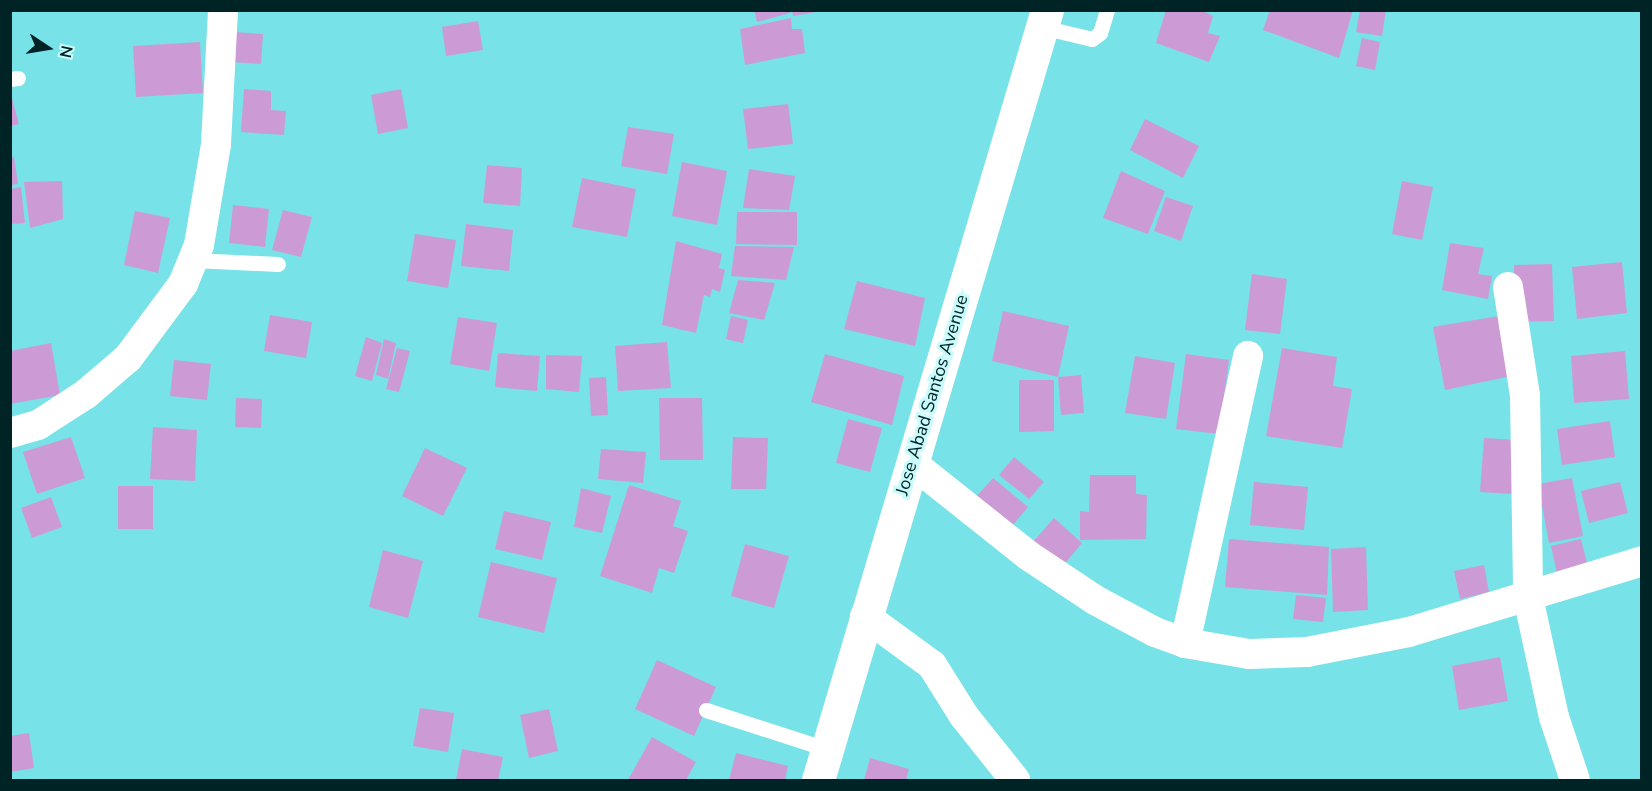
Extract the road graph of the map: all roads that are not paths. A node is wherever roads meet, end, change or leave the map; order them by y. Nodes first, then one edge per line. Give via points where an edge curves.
1 (223, 10) edge
2 (1107, 10) edge
3 (1044, 19) edge
4 (193, 260) junction
5 (278, 264) dead end
6 (1508, 287) dead end
7 (1248, 356) dead end
8 (10, 433) edge
9 (912, 463) junction
10 (1641, 561) edge
11 (1528, 597) junction
12 (865, 616) junction
13 (1185, 643) junction
14 (706, 710) dead end
15 (827, 749) junction
16 (818, 780) edge
17 (1015, 780) edge
18 (1575, 780) edge

1 - 4 street via 216,144
2 - 3 lane via 1100,33 1092,39
3 - 9 highway, Jose Abad Santos Avenue
4 - 5 lane
4 - 8 street via 162,317 128,358 38,425
6 - 11 street via 1524,396
7 - 13 street
9 - 12 highway, Jose Abad Santos Avenue
9 - 13 street via 1029,556 1095,600 1155,632
10 - 11 street
11 - 13 street via 1409,632 1307,652 1249,654
11 - 18 street via 1554,717
12 - 15 highway, Jose Abad Santos Avenue
12 - 17 street via 932,665 964,716
14 - 15 lane
15 - 16 highway, Jose Abad Santos Avenue

